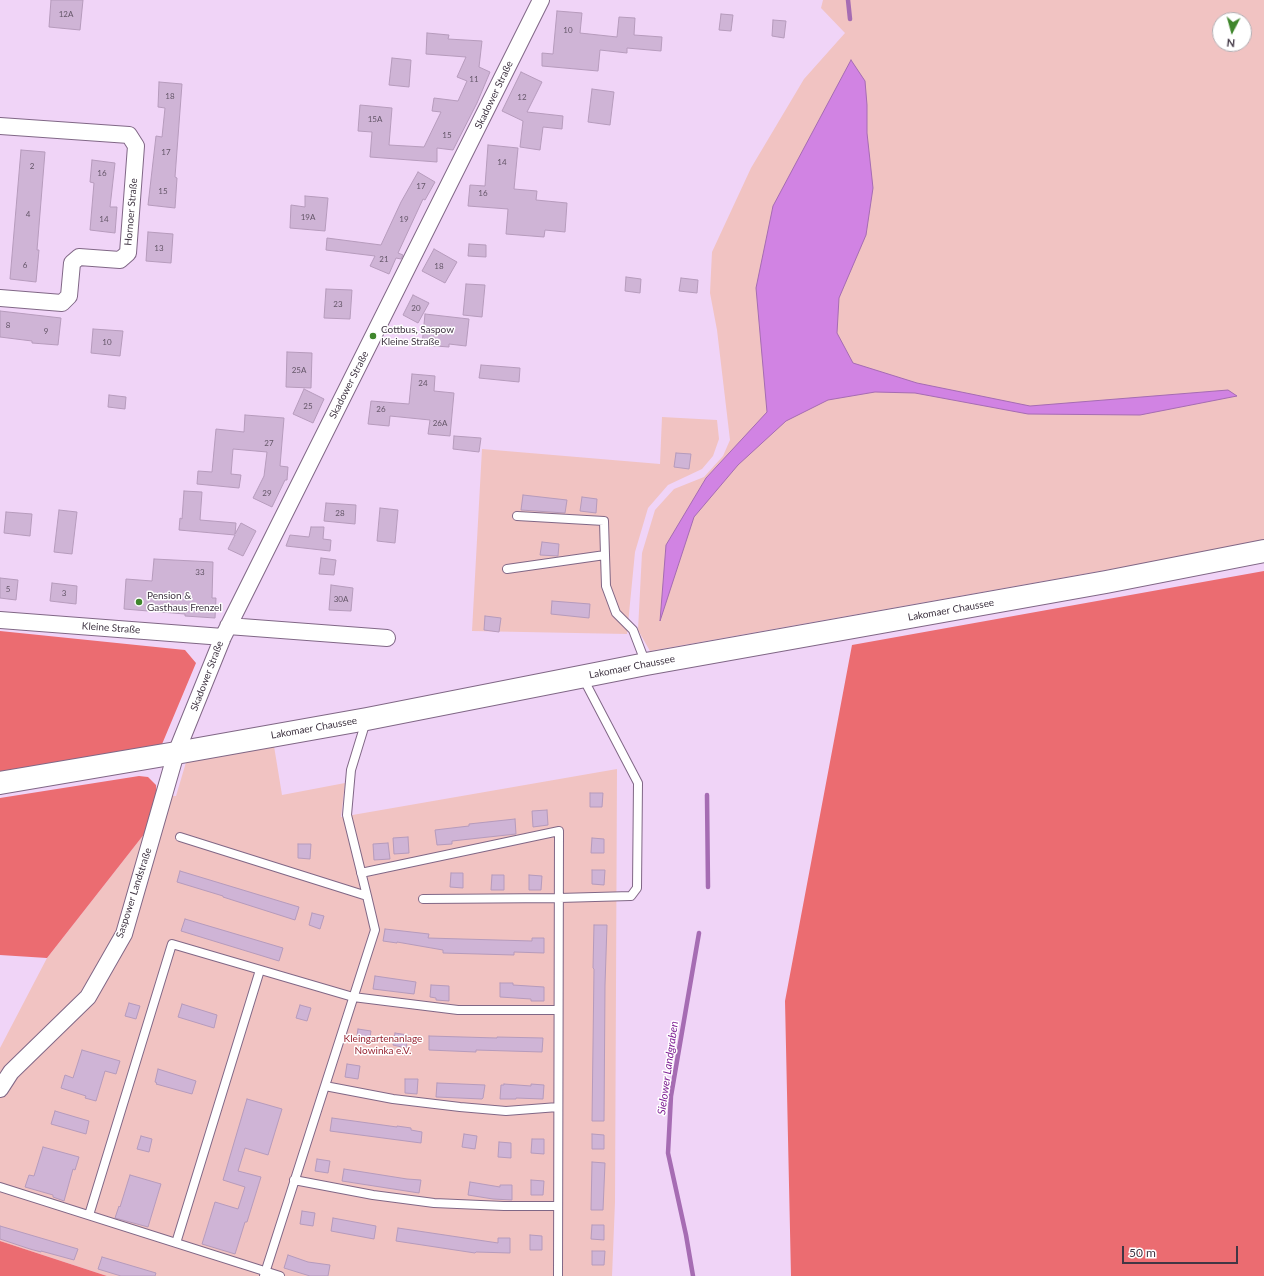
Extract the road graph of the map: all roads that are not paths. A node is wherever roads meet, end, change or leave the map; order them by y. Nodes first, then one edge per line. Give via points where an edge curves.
1 (541, 0) edge
2 (0, 126) edge
3 (0, 130) edge
4 (0, 298) edge
5 (517, 516) dead end
6 (1264, 551) edge
7 (605, 555) junction
8 (507, 569) dead end
9 (0, 620) edge
10 (225, 631) junction
11 (387, 638) dead end
12 (646, 664) junction
13 (583, 677) junction
14 (366, 719) junction
15 (176, 753) junction
16 (0, 783) edge
17 (180, 837) dead end
18 (361, 873) junction
19 (367, 896) junction
20 (559, 898) junction
21 (423, 899) dead end
22 (260, 970) junction
23 (353, 997) junction
24 (558, 1010) junction
25 (325, 1086) junction
26 (0, 1089) edge
27 (558, 1107) junction
28 (294, 1180) junction
29 (0, 1187) edge
30 (558, 1206) junction
31 (89, 1215) junction
32 (176, 1242) junction
33 (264, 1274) edge
34 (280, 1276) edge
35 (558, 1276) edge

1 - 10 street, Skadower Straße
2 - 3 street, Hornoer Straße
2 - 4 street, Hornoer Straße via 129,136 136,146 128,254 120,260 79,257 72,263 69,296 62,303
5 - 7 lane via 604,521
6 - 12 street, Lakomaer Chaussee via 1106,582
7 - 8 lane
7 - 12 lane via 606,586 616,613 633,630
9 - 10 street, Kleine Straße
10 - 11 street, Kleine Straße
10 - 15 street, Skadower Straße
12 - 13 street, Lakomaer Chaussee
13 - 14 street, Lakomaer Chaussee
13 - 20 lane via 638,783 636,888 632,896
14 - 15 street, Lakomaer Chaussee
14 - 18 lane via 351,770 347,815
15 - 16 street, Lakomaer Chaussee
15 - 26 street, Saspower Landstraße via 124,934 88,997 10,1072
17 - 19 lane
18 - 19 lane
18 - 20 lane via 559,832
19 - 23 lane via 374,930
20 - 21 lane
20 - 24 lane
22 - 23 lane
22 - 31 lane via 172,944
22 - 32 lane
23 - 24 lane via 458,1010
23 - 25 lane
24 - 27 lane
25 - 27 lane via 393,1099 460,1107 506,1111
25 - 28 lane
27 - 30 lane
28 - 30 lane via 434,1204
28 - 33 lane
29 - 31 lane
30 - 35 lane
31 - 32 lane
32 - 33 lane
33 - 34 lane

